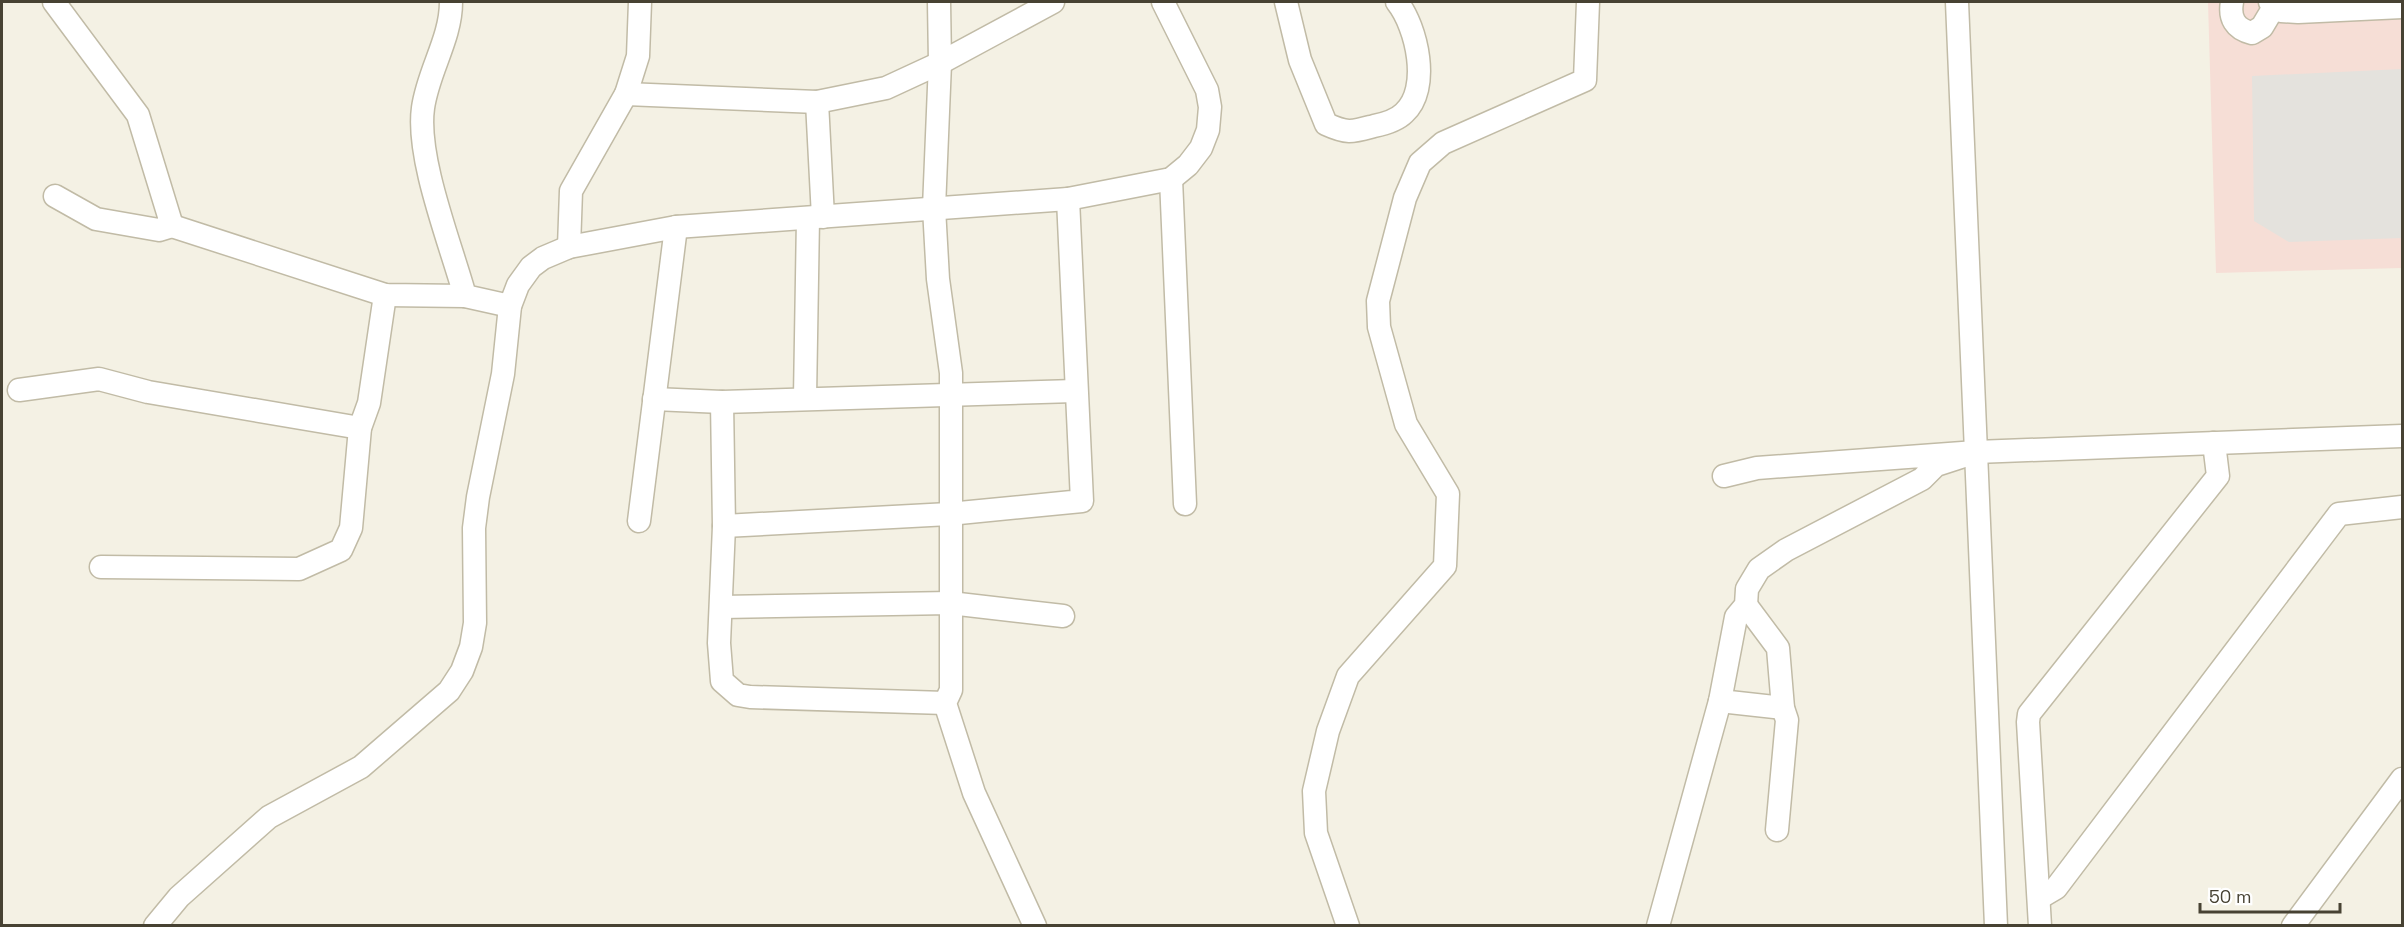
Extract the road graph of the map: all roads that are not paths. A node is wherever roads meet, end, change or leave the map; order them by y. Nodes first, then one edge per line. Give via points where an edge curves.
1 (54, 2) edge
2 (451, 2) edge
3 (640, 2) edge
4 (939, 2) edge
5 (1053, 2) edge
6 (1163, 2) edge
7 (1286, 2) edge
8 (1397, 2) edge
9 (1588, 2) edge
10 (1957, 2) edge
11 (2232, 2) edge
12 (2272, 4) edge
13 (2395, 5) edge
14 (940, 63) junction
15 (626, 94) junction
16 (817, 102) junction
17 (1171, 179) junction
18 (55, 196) dead end
19 (1068, 199) junction
20 (934, 208) junction
21 (815, 218) junction
22 (172, 226) junction
23 (676, 227) junction
24 (569, 247) junction
25 (385, 295) junction
26 (465, 296) junction
27 (510, 306) junction
28 (19, 390) dead end
29 (1075, 391) junction
30 (950, 393) junction
31 (805, 398) junction
32 (654, 399) junction
33 (722, 402) junction
34 (360, 428) junction
35 (2403, 436) edge
36 (2214, 443) junction
37 (1976, 452) junction
38 (1724, 476) dead end
39 (1185, 504) dead end
40 (2403, 507) edge
41 (949, 514) junction
42 (639, 521) dead end
43 (724, 526) junction
44 (101, 567) dead end
45 (950, 603) junction
46 (1746, 605) junction
47 (722, 607) junction
48 (1063, 616) dead end
49 (1720, 701) junction
50 (945, 703) junction
51 (1783, 708) junction
52 (2403, 779) edge
53 (1777, 830) dead end
54 (2038, 898) junction
55 (155, 926) edge
56 (1035, 926) edge
57 (1348, 926) edge
58 (1658, 926) edge
59 (1996, 926) edge
60 (2040, 926) edge
61 (2293, 926) edge

1 - 22 street via 138,115
2 - 26 street via 447,34 423,109 422,134 426,161
3 - 15 street via 638,56
4 - 14 street
5 - 14 street
6 - 17 street via 1207,90 1210,107 1201,148
7 - 8 street via 1300,60 1326,124 1346,133 1383,124 1403,114 1415,100 1420,65 1410,24
9 - 57 street via 1585,80 1443,143 1420,162 1405,198 1378,301 1379,327 1406,423 1448,494 1445,566 1348,676 1328,731 1314,791 1316,833
10 - 37 street
11 - 12 street via 2230,13 2234,23 2242,31 2252,33 2267,22
12 - 13 street via 2281,11 2298,12
14 - 16 street via 886,88
14 - 20 street
15 - 16 street
15 - 24 street via 571,191
16 - 21 street
17 - 19 street
17 - 39 street
18 - 22 street via 96,219 159,230
19 - 20 street
19 - 29 street
20 - 21 street
20 - 30 street
21 - 23 street
21 - 31 street
22 - 25 street
23 - 24 street
23 - 32 street
24 - 27 street via 531,267
25 - 26 street
25 - 34 street via 369,403
26 - 27 street
27 - 55 street via 503,374 475,518 475,623 462,671 449,691 361,767 269,817 179,897
28 - 34 street via 99,379 148,392
29 - 30 street
29 - 41 street via 1082,501
30 - 31 street
30 - 41 street
31 - 33 street
32 - 33 street
32 - 42 street
33 - 43 street
34 - 44 street via 351,528 341,550 299,569
35 - 36 street
36 - 37 street
36 - 54 street via 2218,476 2029,714
37 - 38 street via 1757,468
37 - 46 street via 1935,465 1922,479 1786,550 1759,570 1747,589
37 - 59 street
40 - 54 street via 2339,514 2056,888
41 - 43 street
41 - 45 street
43 - 47 street
45 - 47 street
45 - 48 street
45 - 50 street via 951,690
46 - 49 street via 1736,617
46 - 51 street via 1778,648
47 - 50 street via 720,672 729,690 738,695
49 - 51 street
49 - 58 street
50 - 56 street via 974,793
51 - 53 street via 1787,720
52 - 61 street
54 - 60 street

